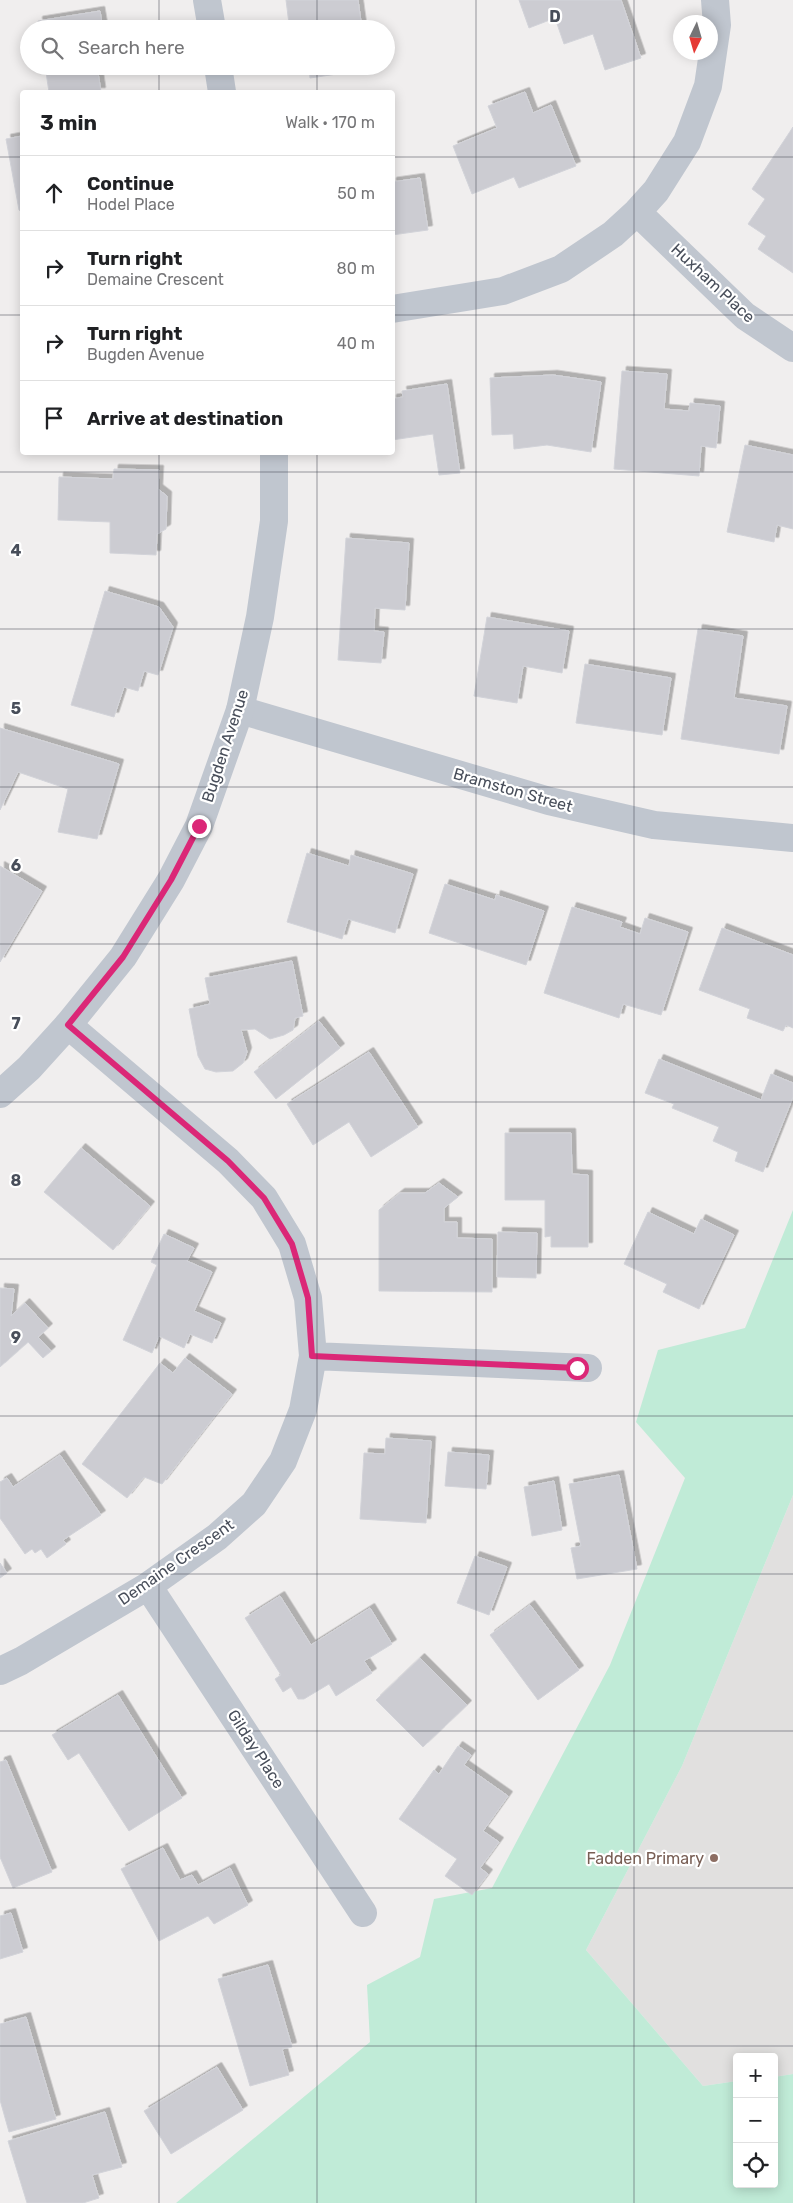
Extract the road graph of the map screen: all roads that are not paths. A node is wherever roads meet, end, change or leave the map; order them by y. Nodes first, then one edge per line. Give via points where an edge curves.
1 (207, 0) edge
2 (715, 0) edge
3 (210, 20) edge
4 (219, 75) edge
5 (222, 90) edge
6 (637, 212) junction
7 (395, 309) edge
8 (793, 348) edge
9 (274, 455) edge
10 (240, 710) junction
11 (793, 838) edge
12 (68, 1025) junction
13 (0, 1094) edge
14 (312, 1356) junction
15 (588, 1368) dead end
16 (148, 1586) junction
17 (0, 1671) edge
18 (363, 1913) dead end

1 - 3 street
2 - 6 street via 717,25 708,86 698,114 687,142 656,191
4 - 5 street
6 - 7 street via 613,234 560,269 503,291
6 - 8 street, Huxham Place via 746,316
9 - 10 street, Bugden Avenue via 272,531 260,617
10 - 11 street, Bramston Street via 549,801 654,825
10 - 12 street, Bugden Avenue via 199,826 171,880 123,957
12 - 13 street, Bugden Avenue
12 - 14 street, Demaine Crescent via 228,1161 264,1198 292,1244 308,1298
14 - 15 street
14 - 16 street, Demaine Crescent via 303,1410 283,1461 254,1504 216,1537
16 - 17 street, Demaine Crescent
16 - 18 street, Gilday Place

